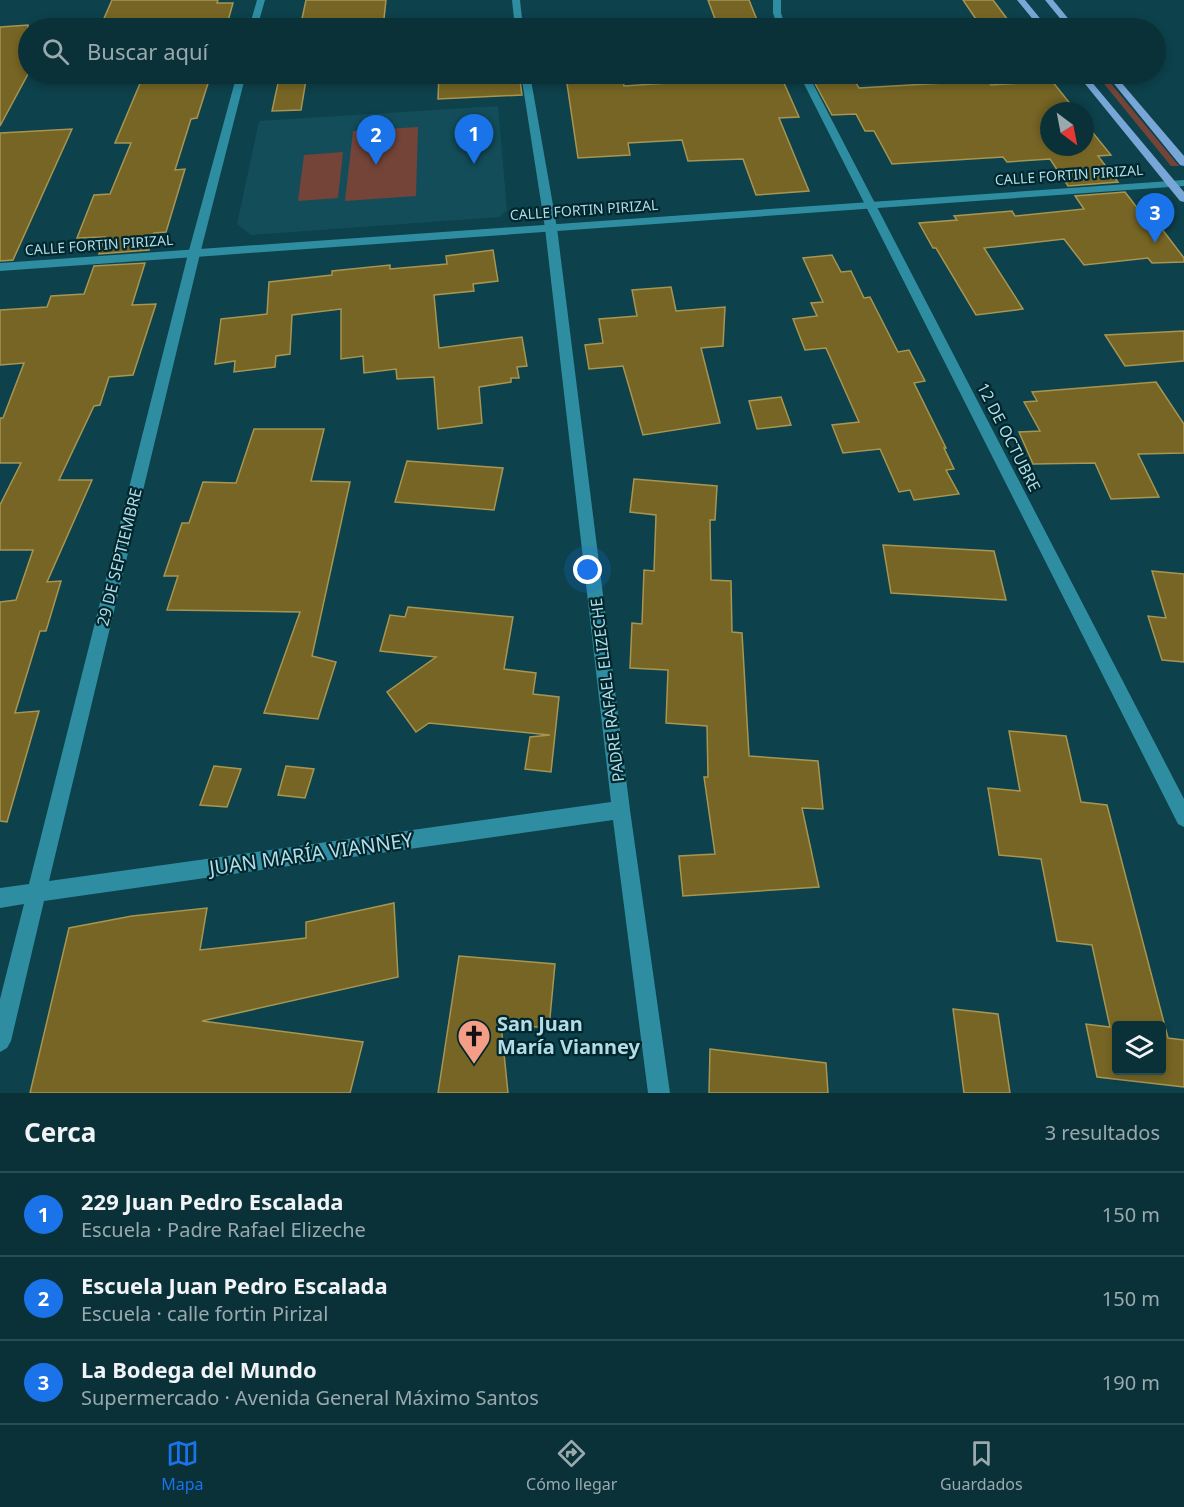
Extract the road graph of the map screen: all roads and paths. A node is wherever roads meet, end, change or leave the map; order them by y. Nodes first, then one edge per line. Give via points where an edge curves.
1 (261, 0) edge
2 (516, 0) edge
3 (777, 0) edge
4 (1021, 0) edge
5 (1049, 0) edge
6 (256, 18) edge
7 (518, 18) edge
8 (779, 18) edge
9 (1036, 18) edge
10 (1064, 18) edge
11 (239, 84) edge
12 (528, 84) edge
13 (808, 84) edge
14 (1089, 84) edge
15 (1118, 84) edge
16 (1184, 163) edge
17 (1170, 183) junction
18 (1184, 183) edge
19 (1184, 199) edge
20 (869, 205) junction
21 (551, 228) junction
22 (194, 254) junction
23 (0, 267) edge
24 (621, 810) junction
25 (1184, 818) edge
26 (36, 893) junction
27 (0, 898) edge
28 (0, 1041) edge
29 (659, 1093) edge

1 - 6 street
2 - 7 street
3 - 8 street
4 - 9 main road
5 - 10 main road
11 - 22 street, 29 DE SEPTIEMBRE
12 - 21 street, PADRE RAFAEL ELIZECHE
13 - 20 street, 12 DE OCTUBRE
14 - 17 main road
15 - 16 main road
17 - 18 street, CALLE FORTIN PIRIZAL
17 - 19 main road
17 - 20 street, CALLE FORTIN PIRIZAL
20 - 21 street, CALLE FORTIN PIRIZAL
20 - 25 street, 12 DE OCTUBRE
21 - 22 street, CALLE FORTIN PIRIZAL
21 - 24 street, PADRE RAFAEL ELIZECHE
22 - 23 street, CALLE FORTIN PIRIZAL
22 - 26 street, 29 DE SEPTIEMBRE
24 - 26 street, JUAN MARÍA VIANNEY
24 - 29 street, PADRE RAFAEL ELIZECHE
26 - 27 street, JUAN MARÍA VIANNEY
26 - 28 street, 29 DE SEPTIEMBRE

